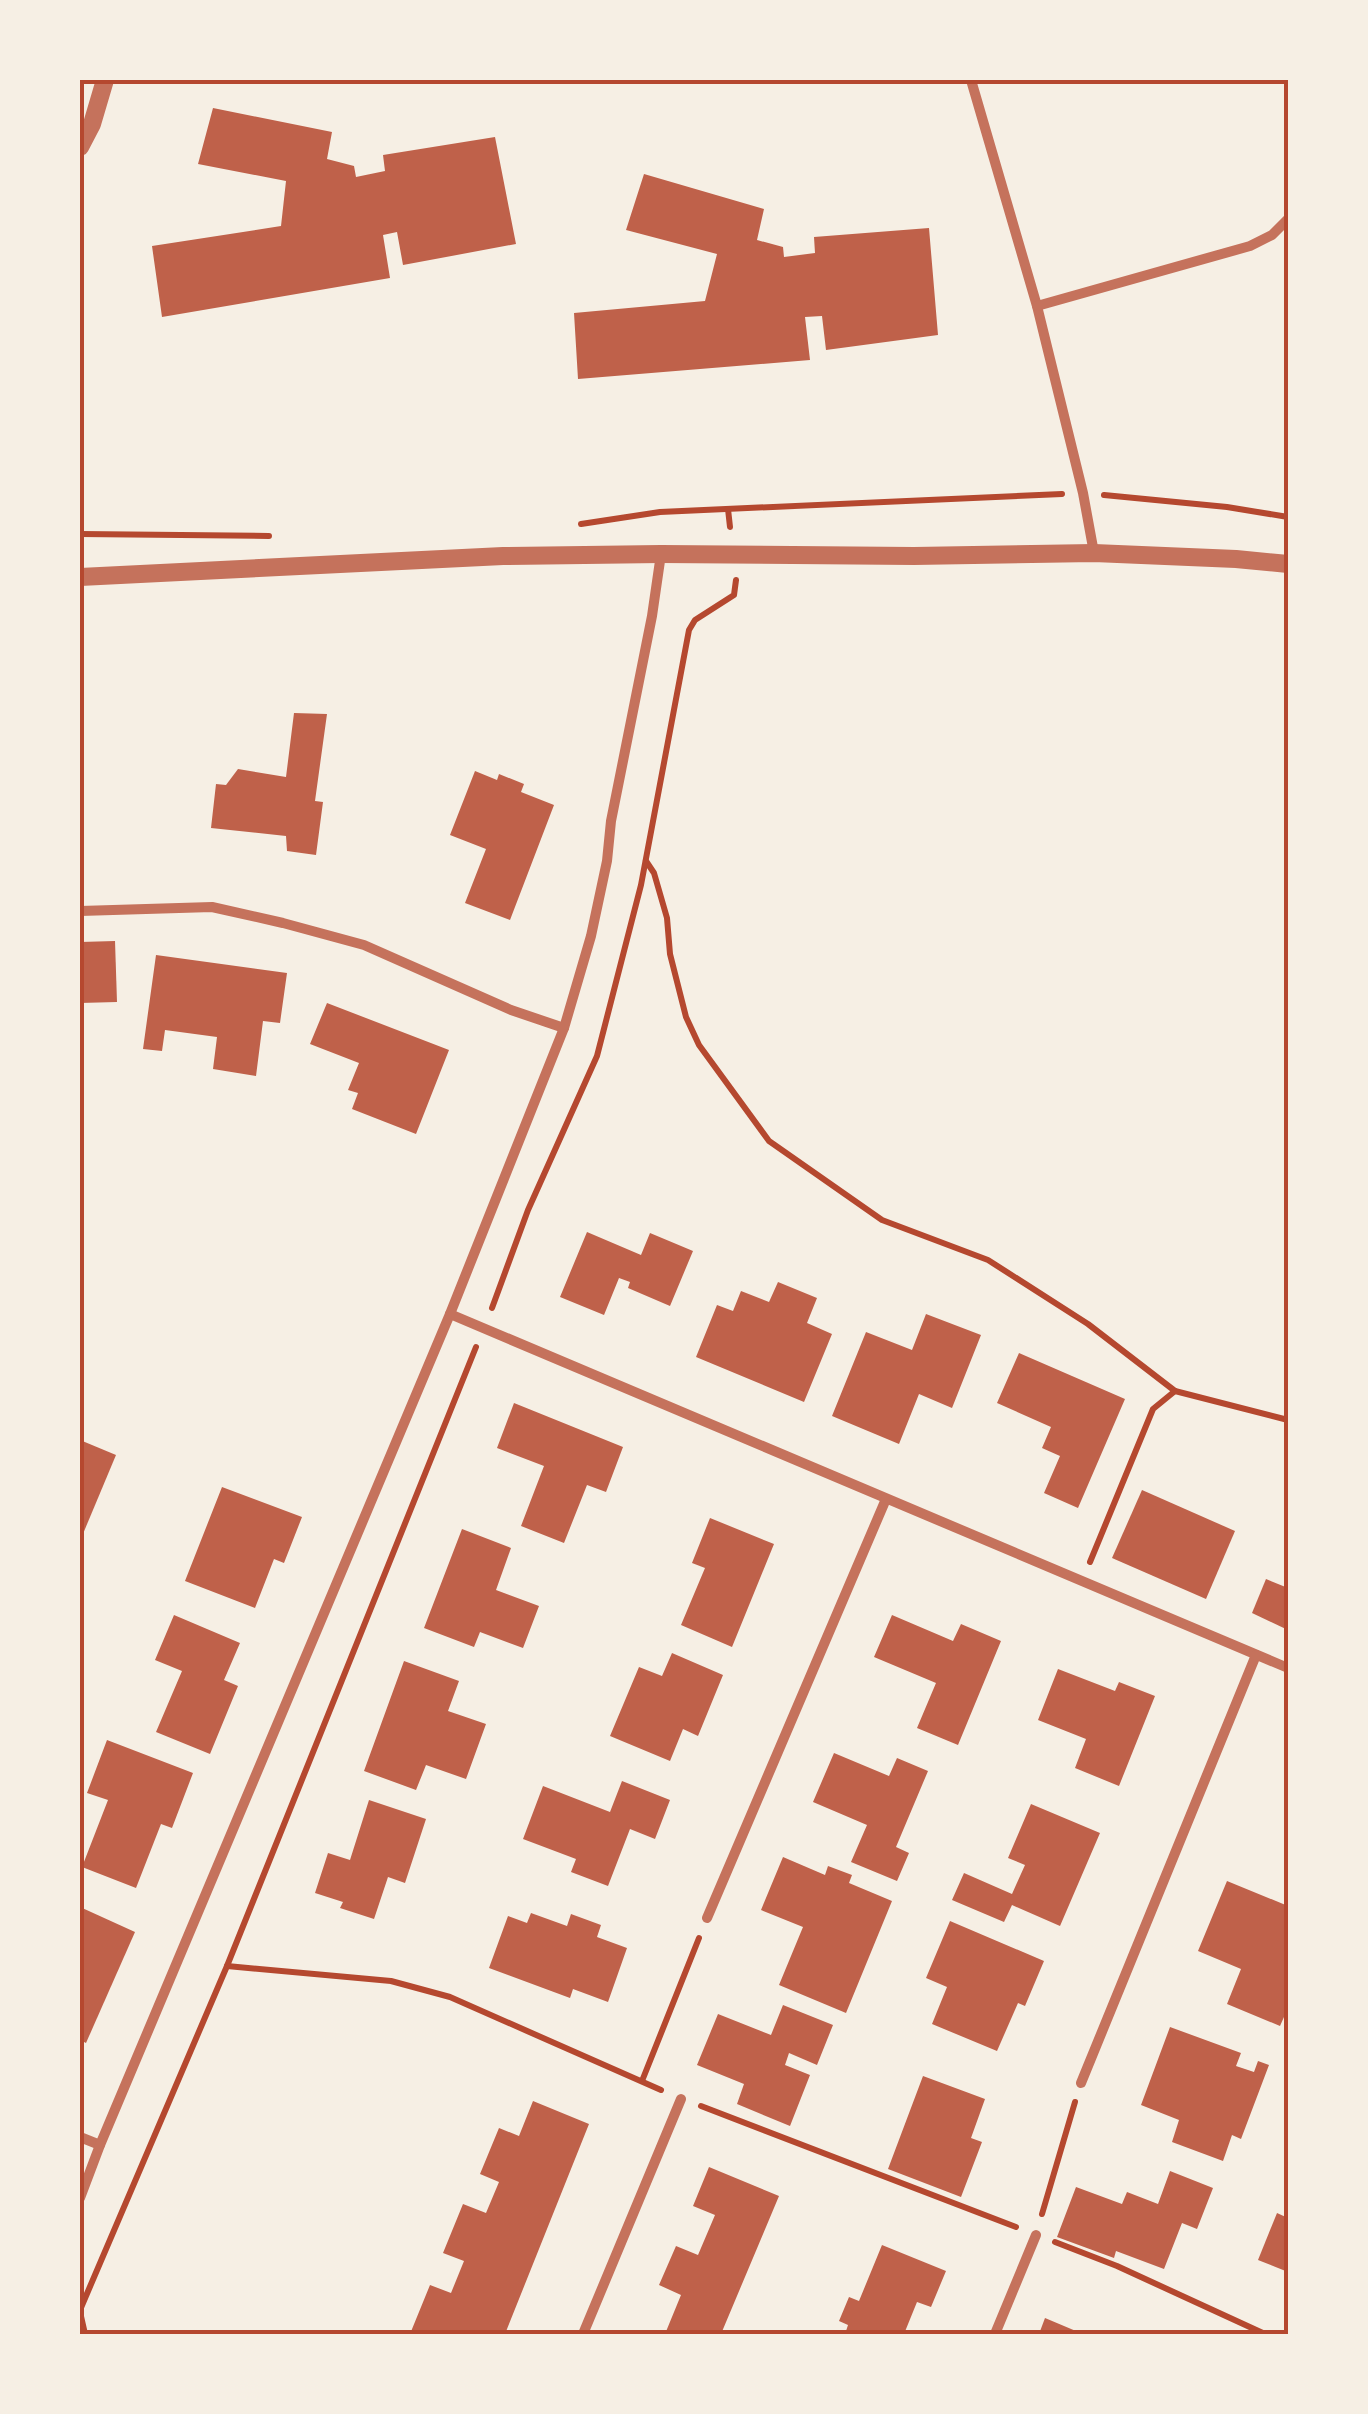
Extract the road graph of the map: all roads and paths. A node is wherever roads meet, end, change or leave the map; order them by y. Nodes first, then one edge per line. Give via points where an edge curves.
1 (105, 80) edge
2 (971, 80) edge
3 (80, 147) edge
4 (1288, 219) edge
5 (1037, 306) junction
6 (1083, 493) junction
7 (1288, 517) edge
8 (574, 524) dead end
9 (80, 534) edge
10 (270, 536) dead end
11 (1094, 553) junction
12 (660, 554) junction
13 (1288, 564) edge
14 (80, 577) edge
15 (645, 860) dead end
16 (80, 911) edge
17 (564, 1028) junction
18 (450, 1314) junction
19 (470, 1362) dead end
20 (1175, 1391) junction
21 (1288, 1420) edge
22 (886, 1499) junction
23 (1082, 1582) junction
24 (1256, 1655) junction
25 (1288, 1668) edge
26 (707, 1918) joint
27 (226, 1966) junction
28 (642, 2081) junction
29 (1081, 2083) joint
30 (681, 2099) junction
31 (80, 2137) edge
32 (100, 2145) junction
33 (80, 2198) edge
34 (1036, 2235) junction
35 (80, 2311) edge
36 (80, 2322) edge
37 (85, 2334) edge
38 (584, 2334) edge
39 (995, 2334) edge
40 (1265, 2334) edge

1 - 3 street
2 - 5 street
4 - 5 street via 1250,246
5 - 6 street
6 - 7 path
6 - 8 path via 660,512
6 - 11 street
9 - 10 path
11 - 12 street
11 - 13 street
12 - 14 street
12 - 17 street via 607,861
15 - 20 path via 668,918 686,1017 769,1141 882,1220 988,1260
16 - 17 street via 212,907 283,923 364,945
17 - 18 street
18 - 22 street
18 - 32 street
19 - 27 path
20 - 21 path
20 - 23 path via 1153,1408
22 - 23 street
22 - 26 street
23 - 24 street
24 - 25 street
24 - 29 street
26 - 28 path
27 - 28 path via 391,1980 450,1996
27 - 35 path
28 - 30 path
29 - 34 path
30 - 34 path
30 - 38 street
31 - 32 street
32 - 33 street
34 - 39 street
34 - 40 path
35 - 36 path
36 - 37 path

